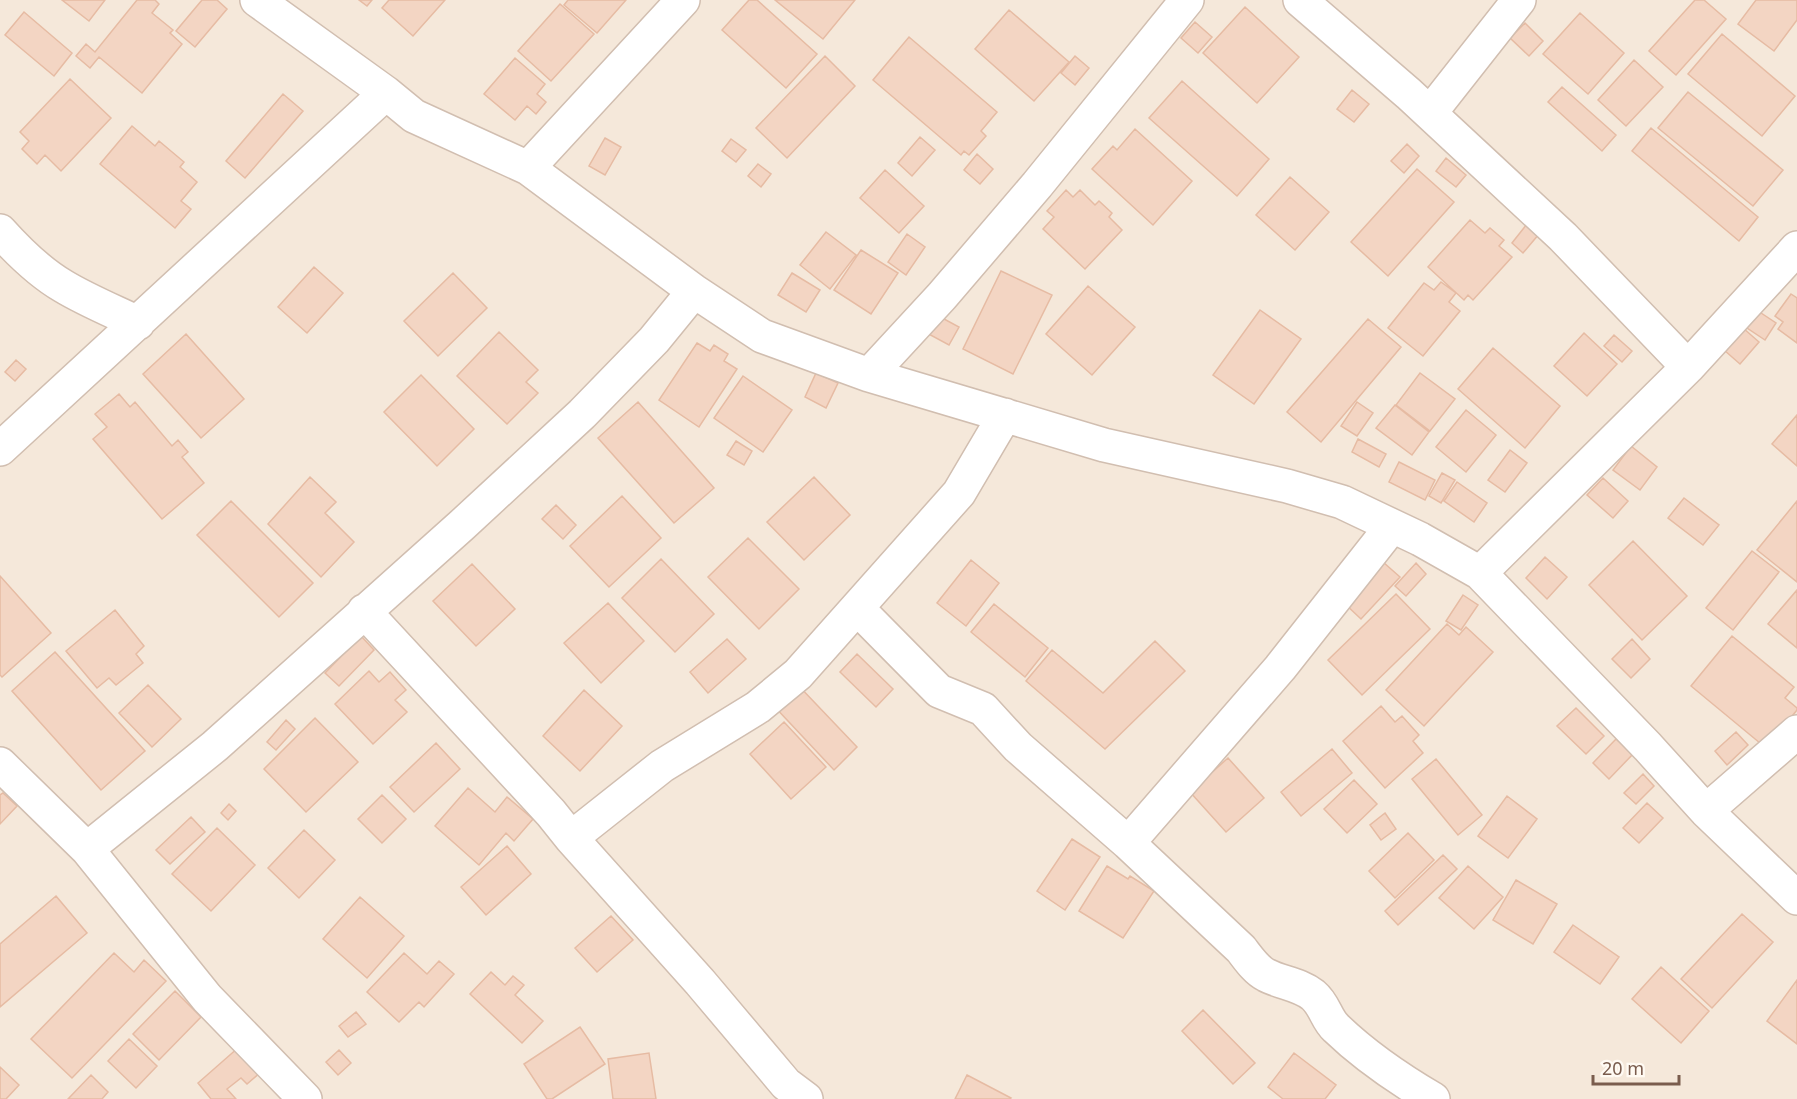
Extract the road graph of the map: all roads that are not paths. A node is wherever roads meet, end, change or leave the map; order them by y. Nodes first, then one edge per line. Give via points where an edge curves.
1 (257, 0) edge
2 (683, 0) edge
3 (1187, 0) edge
4 (1300, 0) edge
5 (1519, 0) edge
6 (386, 93) junction
7 (1430, 113) junction
8 (528, 168) junction
9 (0, 231) edge
10 (1797, 248) edge
11 (694, 291) junction
12 (138, 323) junction
13 (1688, 367) junction
14 (869, 375) junction
15 (1005, 415) junction
16 (0, 449) edge
17 (1392, 526) junction
18 (1480, 573) junction
19 (857, 608) junction
20 (364, 611) junction
21 (1797, 732) edge
22 (0, 764) edge
23 (1706, 811) junction
24 (571, 838) junction
25 (1128, 843) junction
26 (87, 849) junction
27 (1797, 898) edge
28 (305, 1099) edge
29 (806, 1099) edge
30 (1433, 1099) edge

1 - 6 street
2 - 8 street
3 - 14 street via 1030,194
4 - 7 street
5 - 7 street
6 - 8 street via 414,116
6 - 12 street
7 - 13 street via 1563,237
8 - 11 street
9 - 12 street via 63,287
10 - 13 street
11 - 14 street via 762,336
11 - 20 street via 654,340 582,414
12 - 16 street
13 - 18 street
14 - 15 street
15 - 17 street via 1104,445 1287,486 1342,502
15 - 19 street via 959,493
17 - 18 street
17 - 25 street via 1280,668
18 - 23 street
19 - 24 street via 798,674 758,707 662,766
19 - 25 street via 939,691 983,709 1018,747
20 - 24 street
20 - 26 street via 214,746
21 - 23 street
22 - 26 street
23 - 27 street
24 - 29 street via 786,1084
25 - 30 street via 1257,968 1310,993 1321,1002 1334,1026 1397,1077
26 - 28 street via 207,998

